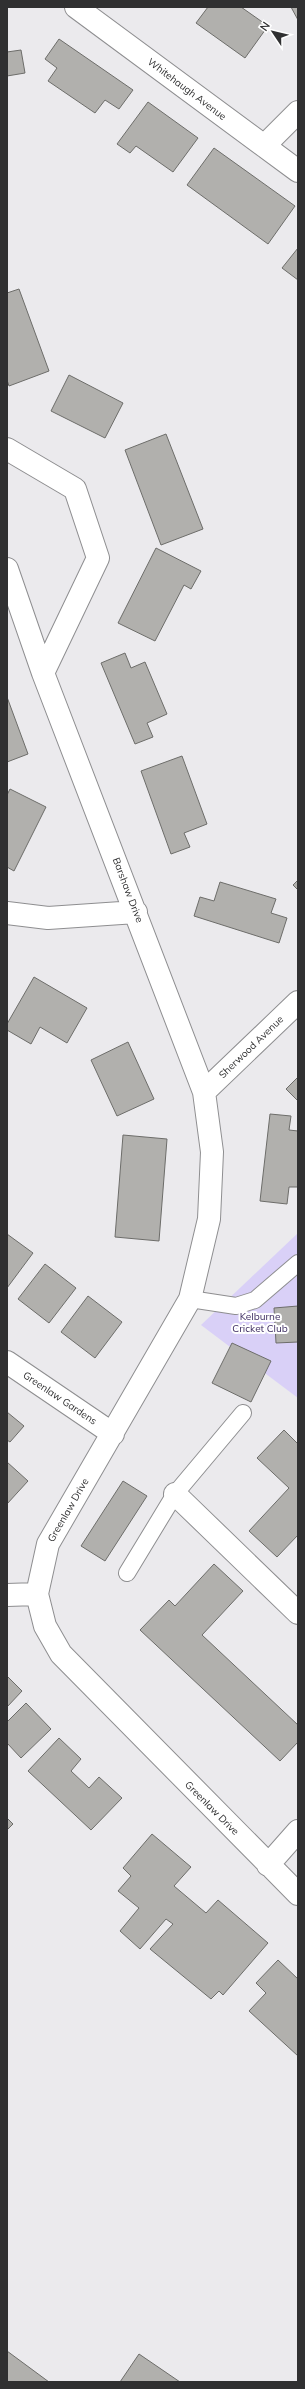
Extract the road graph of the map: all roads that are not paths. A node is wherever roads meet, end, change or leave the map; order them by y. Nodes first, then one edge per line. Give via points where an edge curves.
1 (76, 7) edge
2 (298, 112) edge
3 (264, 146) junction
4 (298, 171) edge
5 (7, 449) edge
6 (7, 569) edge
7 (43, 672) junction
8 (136, 912) junction
9 (7, 913) edge
10 (298, 1002) edge
11 (204, 1092) junction
12 (209, 1219) joint
13 (298, 1263) edge
14 (190, 1299) junction
15 (7, 1362) edge
16 (243, 1413) dead end
17 (113, 1434) junction
18 (175, 1494) junction
19 (126, 1573) dead end
20 (37, 1594) junction
21 (7, 1595) edge
22 (298, 1613) edge
23 (298, 1831) edge
24 (268, 1865) junction
25 (298, 1894) edge

1 - 3 street, Whitehaugh Avenue
2 - 3 street
3 - 4 street, Whitehaugh Avenue
5 - 7 street via 75,489 98,558
6 - 7 street, Barshaw Drive
7 - 8 street, Barshaw Drive
8 - 9 street via 48,918
8 - 11 street, Barshaw Drive
10 - 11 street, Sherwood Avenue
11 - 12 street, Barshaw Drive via 212,1152
12 - 14 street, Greenlaw Drive
13 - 14 lane via 255,1300 236,1306
14 - 17 street, Greenlaw Drive
15 - 17 street, Greenlaw Gardens
16 - 18 lane
17 - 20 street, Greenlaw Drive via 48,1544
18 - 19 lane
18 - 22 street
20 - 21 street
20 - 24 street, Greenlaw Drive via 45,1626 61,1654
23 - 24 street
24 - 25 street, Greenlaw Drive

